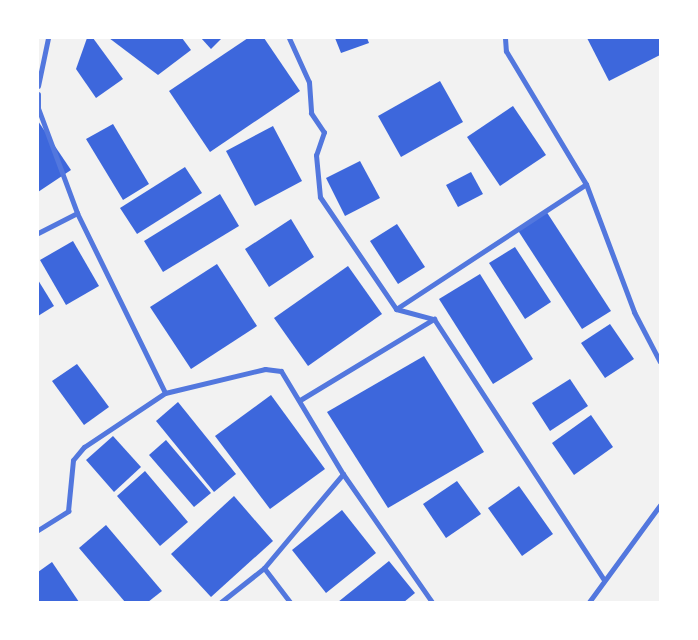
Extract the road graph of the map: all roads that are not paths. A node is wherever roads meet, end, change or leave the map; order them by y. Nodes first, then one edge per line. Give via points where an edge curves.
1 (48, 38) edge
2 (289, 38) edge
3 (505, 38) edge
4 (38, 86) edge
5 (38, 94) edge
6 (586, 184) junction
7 (77, 214) junction
8 (38, 232) edge
9 (396, 309) junction
10 (434, 319) junction
11 (660, 362) edge
12 (165, 392) junction
13 (300, 400) junction
14 (343, 474) junction
15 (660, 505) edge
16 (38, 530) edge
17 (264, 568) junction
18 (604, 580) junction
19 (220, 602) edge
20 (290, 602) edge
21 (432, 602) edge
22 (589, 602) edge

1 - 4 street
2 - 9 street via 309,82 311,113 324,132 316,155 320,197
3 - 6 street via 506,50
5 - 7 street via 38,108
6 - 9 street
6 - 11 street via 634,312
7 - 8 street
7 - 12 street
9 - 10 street
10 - 13 street
10 - 18 street
12 - 13 street via 273,368 281,371
12 - 16 street via 84,447 73,460 68,512
13 - 14 street
14 - 17 street
14 - 21 street
15 - 18 street
17 - 19 street
17 - 20 street
18 - 22 street

